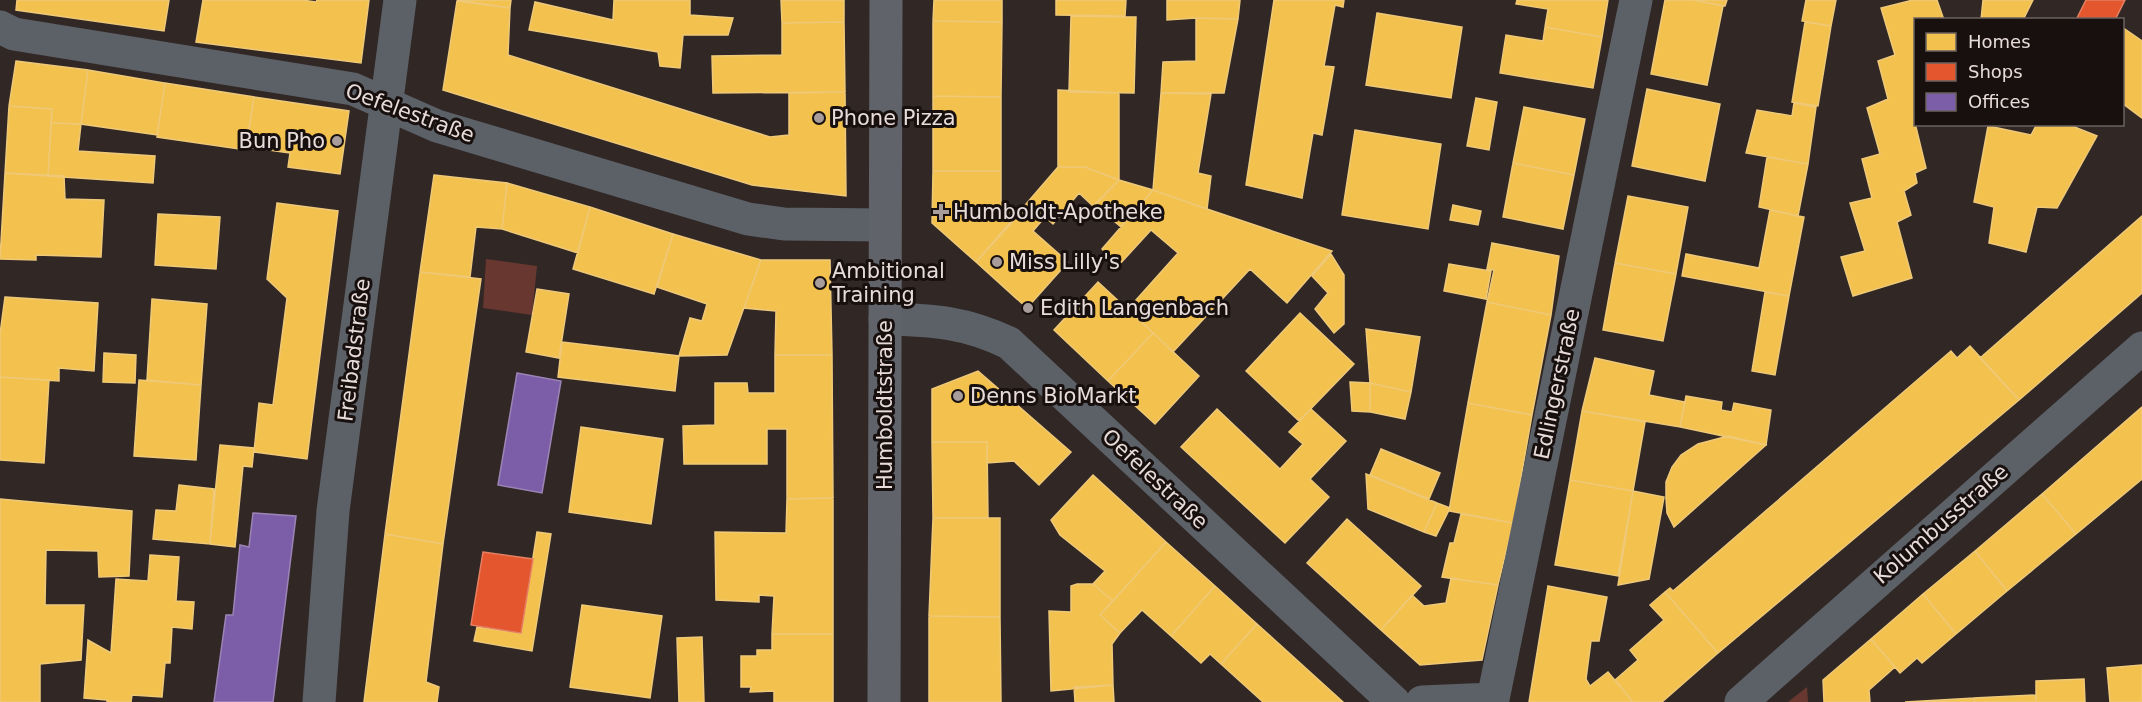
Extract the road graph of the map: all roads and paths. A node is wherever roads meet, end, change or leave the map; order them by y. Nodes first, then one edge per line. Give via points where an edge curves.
1 (400, 0) edge
2 (886, 0) edge
3 (1636, 0) edge
4 (0, 27) edge
5 (386, 103) junction
6 (885, 225) junction
7 (885, 319) junction
8 (2142, 348) edge
9 (319, 702) edge
10 (884, 702) edge
11 (1394, 702) edge
12 (1422, 702) edge
13 (1741, 702) edge

1 - 5 street, Freibadstraße
2 - 6 main road, Humboldtstraße
3 - 12 street, Edlingerstraße via 1493,699
4 - 5 street, Oefelestraße via 14,34 353,89
5 - 6 street, Oefelestraße via 436,126 748,219 784,224
5 - 9 street, Freibadstraße via 333,511
6 - 7 main road, Humboldtstraße
7 - 10 main road, Humboldtstraße
7 - 11 street, Oefelestraße via 937,321 983,331 1009,343
8 - 13 street, Kolumbusstraße

